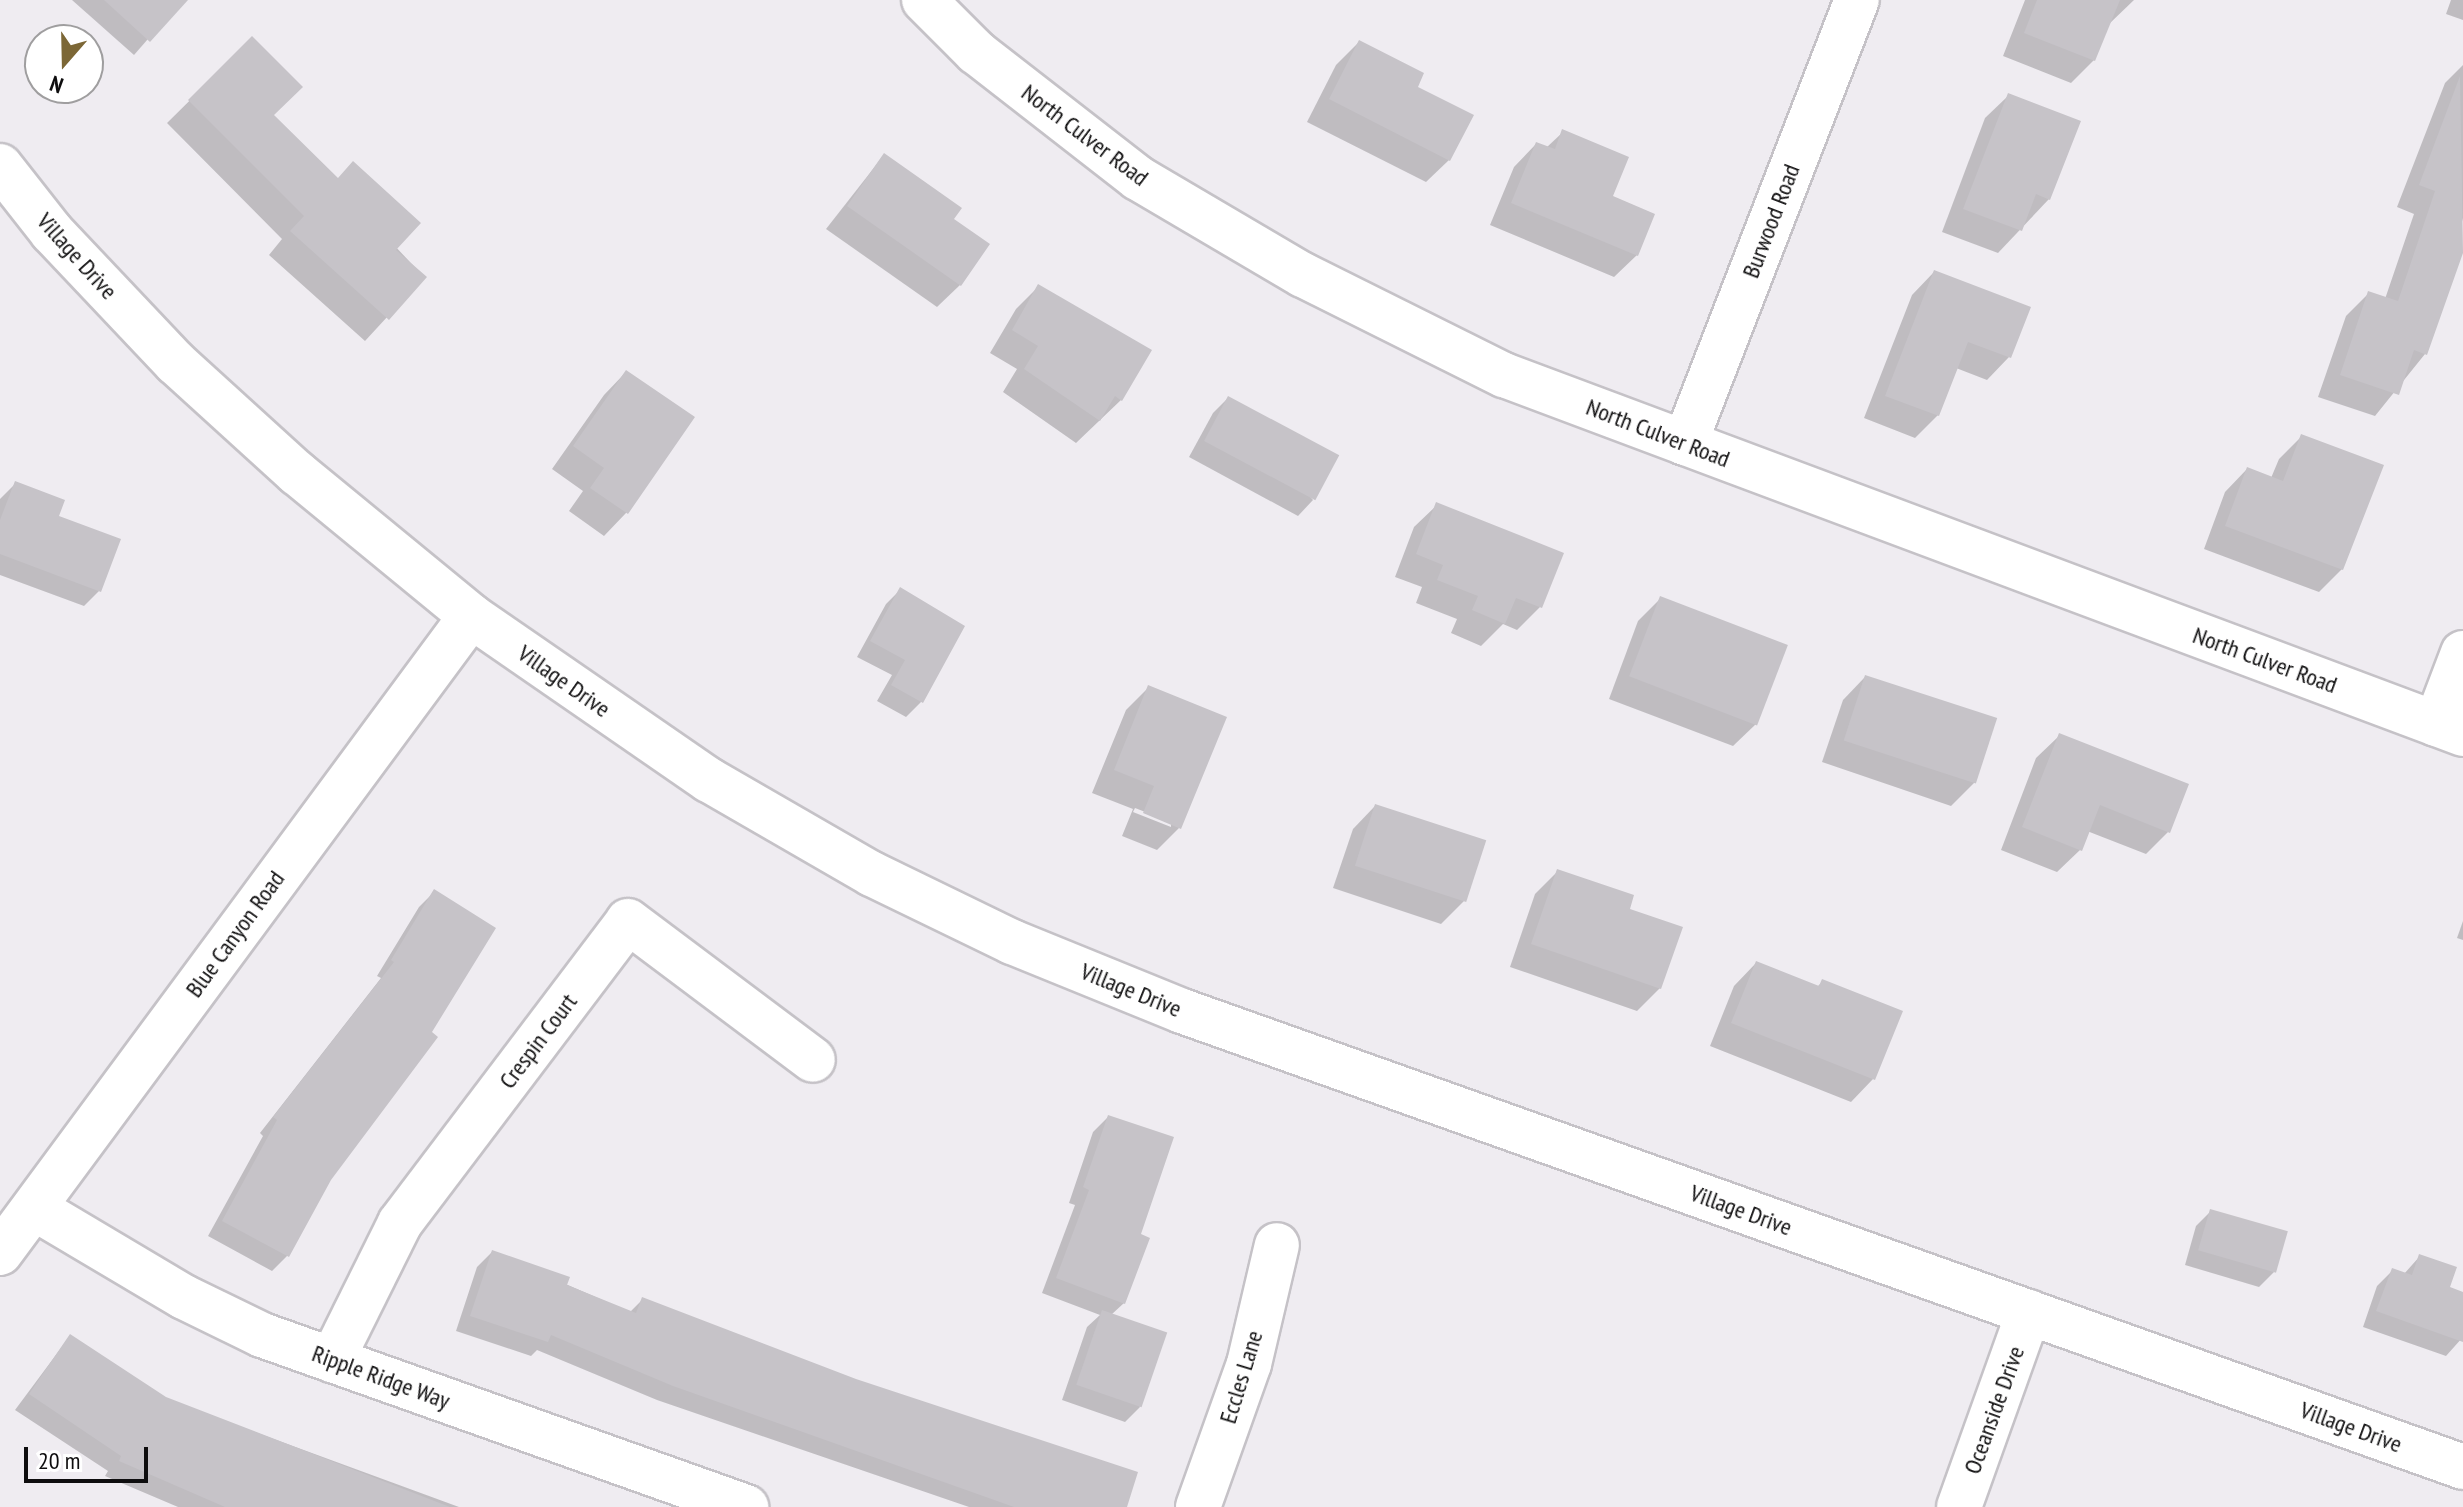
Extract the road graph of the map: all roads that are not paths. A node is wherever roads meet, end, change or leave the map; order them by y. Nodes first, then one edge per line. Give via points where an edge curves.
1 (924, 0) edge
2 (1857, 0) edge
3 (0, 166) edge
4 (1685, 443) junction
5 (471, 616) junction
6 (2463, 653) edge
7 (2450, 729) edge
8 (813, 1060) dead end
9 (34, 1208) junction
10 (1277, 1245) dead end
11 (0, 1253) edge
12 (2029, 1312) junction
13 (332, 1360) junction
14 (2463, 1467) edge
15 (746, 1507) edge
16 (1198, 1507) edge
17 (1959, 1507) edge

1 - 4 street, North Culver Road via 976,52 1138,178 1303,275 1504,375
2 - 4 street, Burwood Road
3 - 5 street, Village Drive via 52,232 176,363 297,473
4 - 7 street, North Culver Road
5 - 9 street, Blue Canyon Road
5 - 12 street, Village Drive via 709,780 872,874 1012,942 1182,1011
6 - 7 street
8 - 13 street, Crespin Court via 628,921 400,1223
9 - 11 street, Blue Canyon Road
9 - 13 street, Ripple Ridge Way via 184,1297 262,1335
10 - 16 street, Eccles Lane via 1249,1364
12 - 14 street, Village Drive
12 - 17 street, Oceanside Drive
13 - 15 street, Ripple Ridge Way

